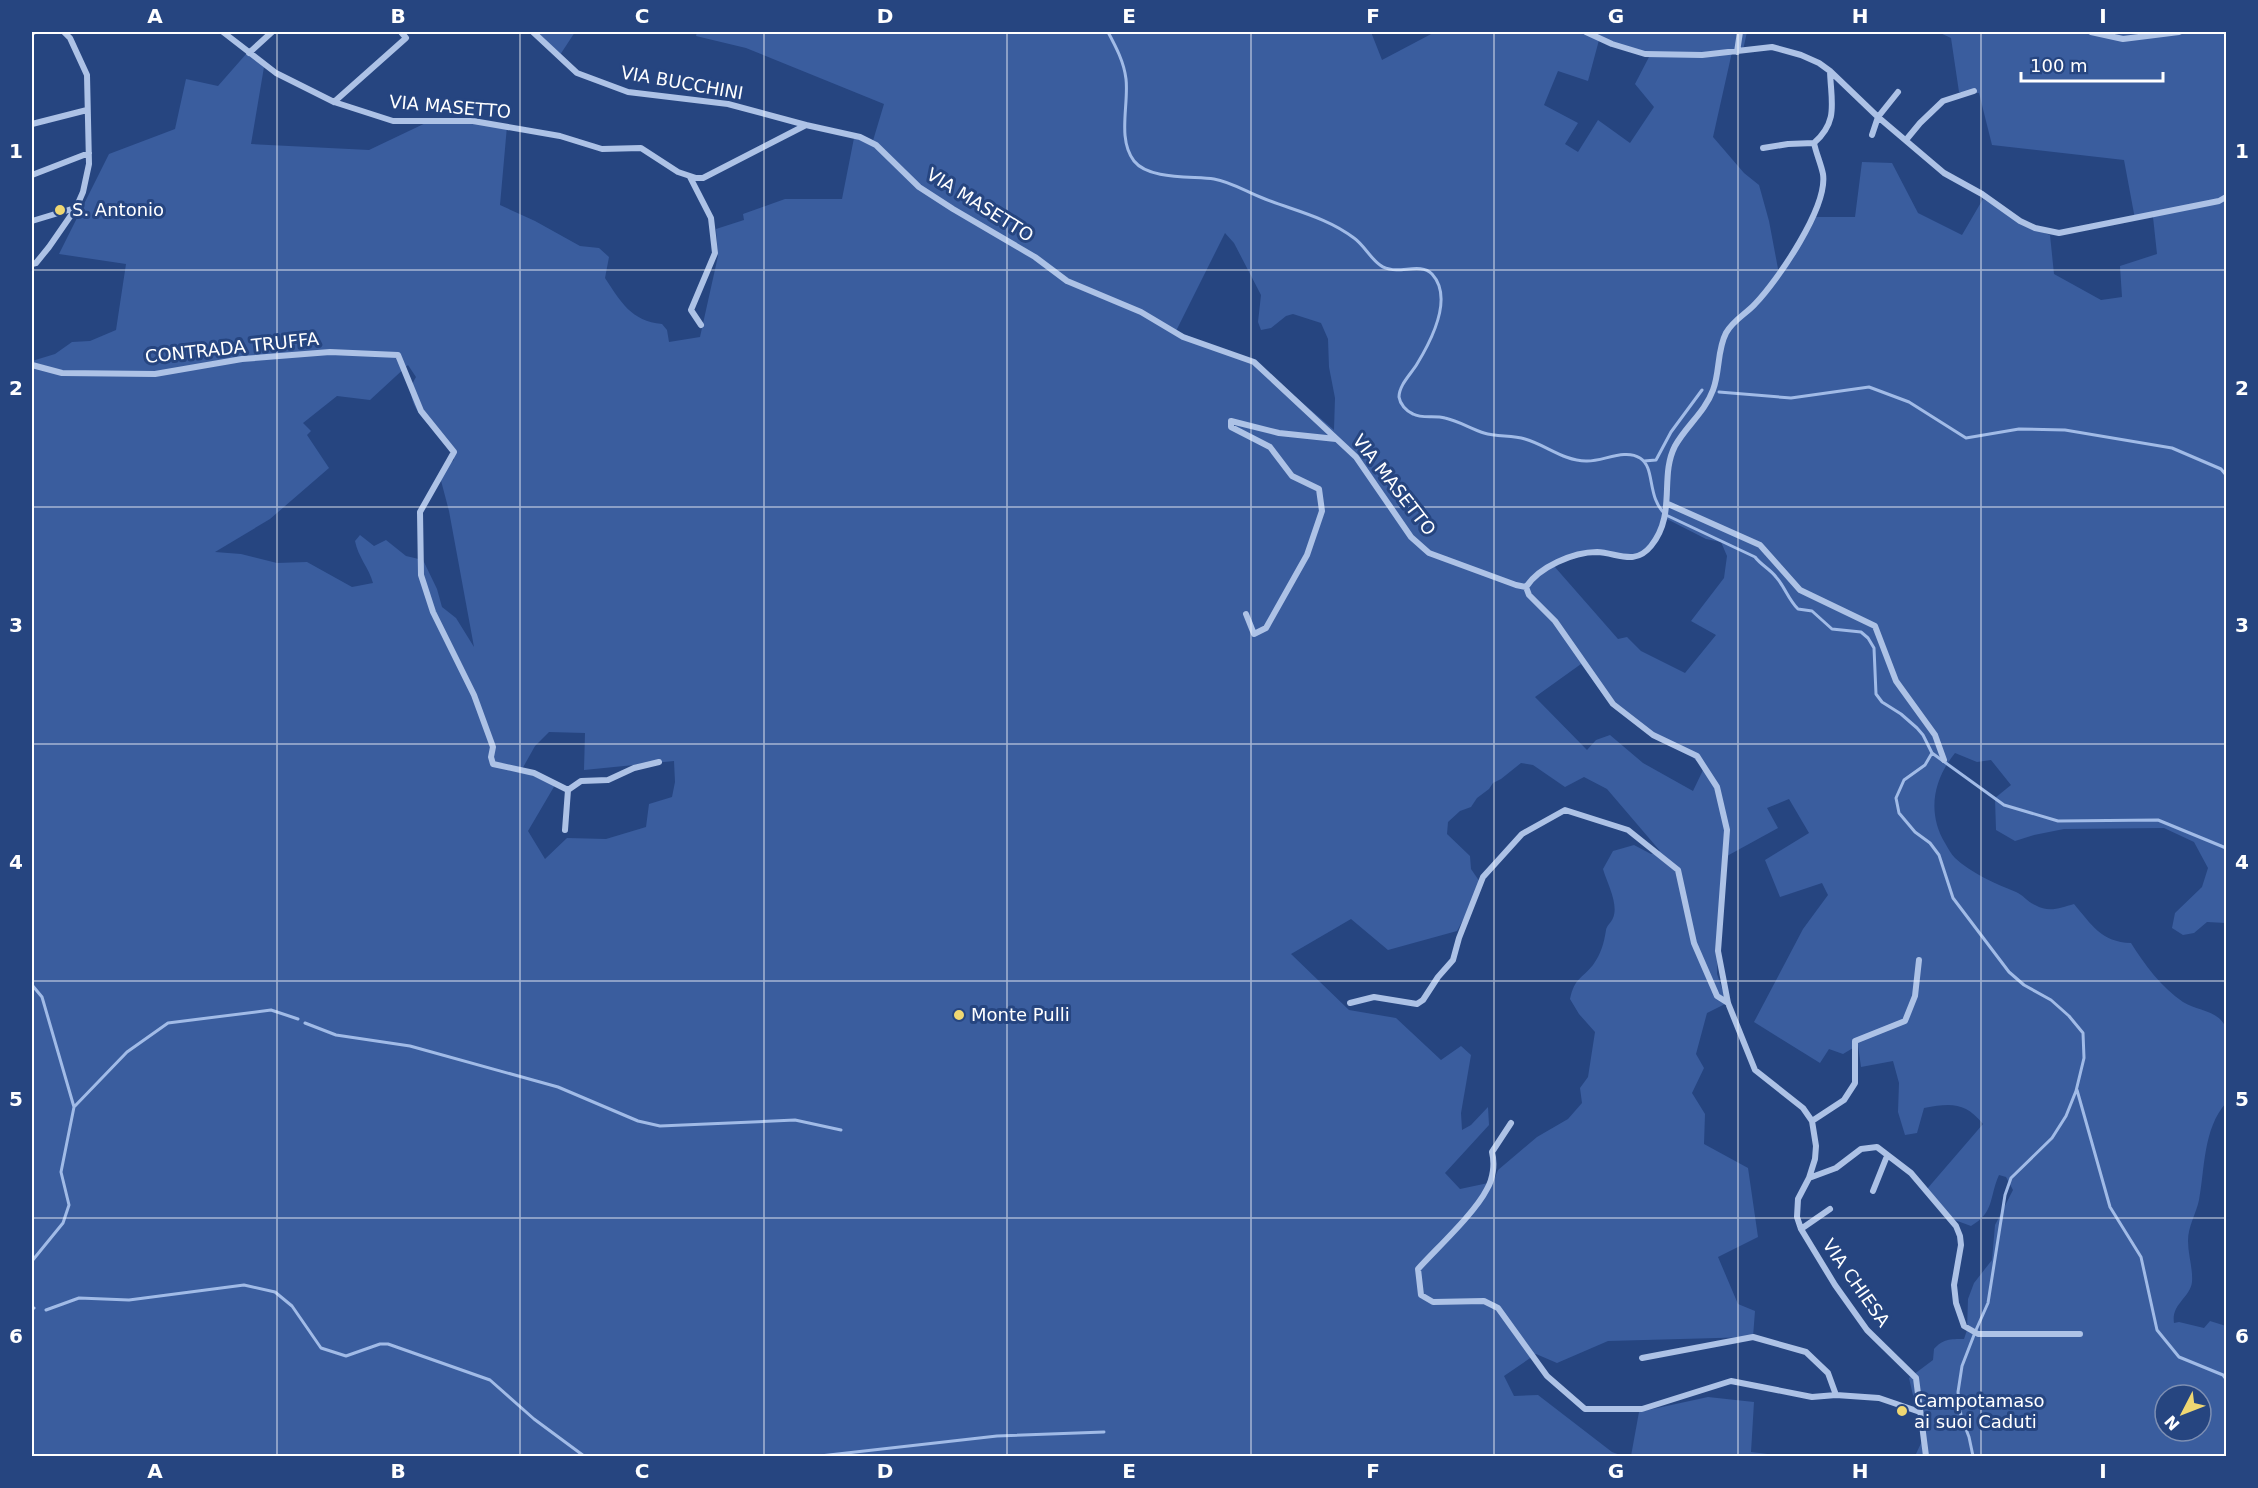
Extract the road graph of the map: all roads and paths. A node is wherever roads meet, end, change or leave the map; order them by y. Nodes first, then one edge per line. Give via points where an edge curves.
1 (64, 32) edge
2 (223, 32) edge
3 (272, 32) edge
4 (401, 32) edge
5 (533, 32) edge
6 (1586, 32) edge
7 (1740, 32) edge
8 (2091, 32) edge
9 (2179, 32) edge
10 (249, 52) junction
11 (1737, 52) junction
12 (1830, 71) junction
13 (1974, 91) dead end
14 (1898, 92) dead end
15 (334, 102) junction
16 (87, 110) junction
17 (1878, 117) junction
18 (32, 124) edge
19 (806, 125) junction
20 (1872, 135) dead end
21 (1906, 140) junction
22 (1814, 143) junction
23 (1763, 148) dead end
24 (89, 153) junction
25 (32, 175) edge
26 (690, 177) junction
27 (2226, 197) edge
28 (76, 207) junction
29 (32, 221) edge
30 (32, 264) edge
31 (700, 325) dead end
32 (32, 365) edge
33 (1337, 439) junction
34 (1668, 505) junction
35 (1526, 587) junction
36 (1246, 614) dead end
37 (1944, 760) dead end
38 (659, 762) dead end
39 (568, 790) junction
40 (565, 830) dead end
41 (1919, 960) dead end
42 (1350, 1003) dead end
43 (1728, 1003) junction
44 (1812, 1121) junction
45 (1511, 1123) dead end
46 (1887, 1156) junction
47 (1809, 1178) junction
48 (1873, 1191) dead end
49 (1830, 1209) dead end
50 (1801, 1229) junction
51 (2080, 1334) dead end
52 (1642, 1358) dead end
53 (1836, 1395) junction
54 (1920, 1412) junction
55 (1926, 1456) edge

1 - 16 street via 87,75
2 - 10 street, VIA MASETTO
3 - 10 street
4 - 15 street via 406,38
5 - 19 street, VIA BUCCHINI via 577,73 628,92 728,104
6 - 11 street via 1645,54
7 - 11 street
8 - 9 street via 2123,39
10 - 15 street, VIA MASETTO via 276,73
11 - 12 street via 1772,47 1801,55
12 - 17 street
12 - 22 street via 1831,121
13 - 21 street via 1943,101
14 - 17 street
15 - 26 street, VIA MASETTO via 393,121 474,121 560,136 602,149 641,148
16 - 18 street
16 - 24 street
17 - 20 street
17 - 21 street
19 - 26 street via 703,178
19 - 33 street, VIA MASETTO via 860,136 876,145 920,187 1067,281 1141,312 1183,337 1254,362
21 - 27 street via 1944,173 2020,220 2046,231 2059,233
22 - 23 street
22 - 34 street via 1823,173 1817,208 1778,277 1725,334 1714,389 1670,457
24 - 25 street
24 - 28 street via 85,185
26 - 31 street via 711,218 715,253 691,310
28 - 29 street
28 - 30 street via 49,247
32 - 39 street, CONTRADA TRUFFA via 62,373 155,374 253,358 330,352 398,355 421,411 454,452 420,512 421,575 433,612 474,695 493,747 493,764 534,772
33 - 35 street, VIA MASETTO via 1356,457 1412,537 1429,553
33 - 36 street via 1279,433 1231,421 1231,427 1270,447 1292,476 1319,489 1322,511 1307,555 1266,628 1254,634
34 - 35 street via 1651,546 1642,554 1632,558 1595,552 1576,556 1546,568 1532,577
34 - 37 street via 1760,545 1800,590 1875,626 1896,681 1935,735
35 - 43 street via 1613,704 1653,735 1697,756 1717,787 1727,830 1718,951
38 - 39 street via 608,780 581,781
39 - 40 street
41 - 44 street via 1915,996 1905,1021 1855,1041 1856,1083 1844,1100
42 - 43 street via 1374,997 1417,1004 1423,1000 1453,960 1483,877 1522,834 1565,810 1628,830 1678,870 1694,943 1717,996
43 - 44 street via 1755,1070 1803,1108
44 - 47 street, VIA CHIESA via 1816,1146
45 - 53 street via 1492,1152 1495,1162 1488,1189 1418,1269 1421,1295 1433,1302 1484,1301 1498,1308 1547,1376 1585,1409 1642,1409 1731,1382 1812,1397
46 - 47 street via 1877,1147 1861,1149 1836,1168
46 - 48 street
46 - 51 street via 1911,1173 1956,1226 1961,1245 1954,1285 1964,1326 1978,1334
47 - 50 street, VIA CHIESA via 1798,1198
49 - 50 street, VIA CHIESA
50 - 54 street, VIA CHIESA via 1867,1330 1916,1378
52 - 53 street via 1753,1337 1806,1352 1828,1373
53 - 54 street via 1880,1398
54 - 55 street, VIA CHIESA

